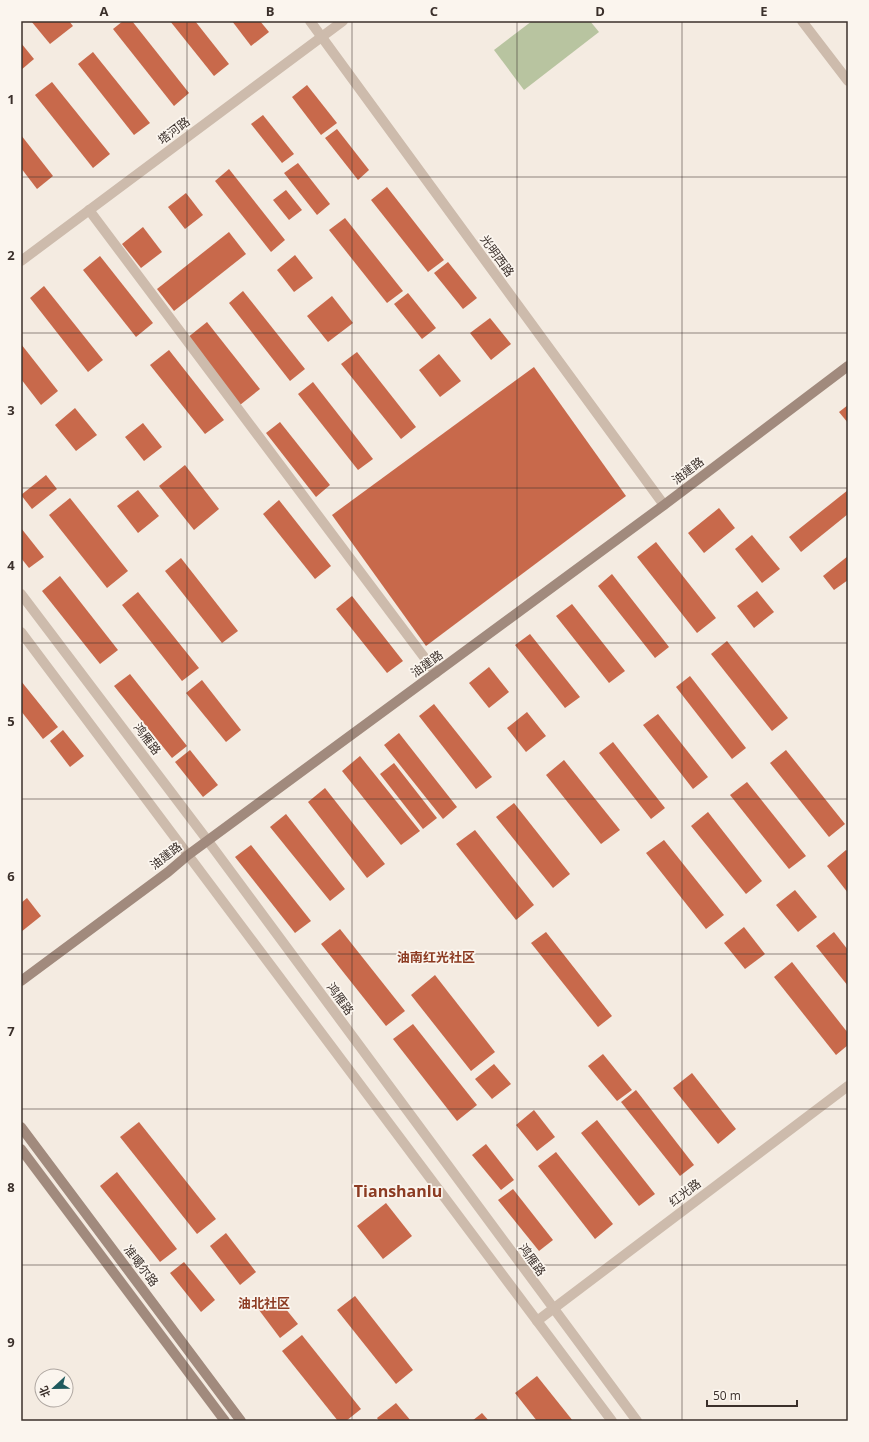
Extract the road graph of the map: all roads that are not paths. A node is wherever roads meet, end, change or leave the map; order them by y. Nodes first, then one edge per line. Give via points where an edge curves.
1 (310, 21) edge
2 (343, 21) edge
3 (802, 21) edge
4 (322, 37) junction
5 (848, 82) edge
6 (89, 210) junction
7 (21, 261) edge
8 (848, 366) edge
9 (664, 505) junction
10 (21, 594) edge
11 (21, 632) edge
12 (436, 673) junction
13 (208, 841) junction
14 (188, 855) junction
15 (21, 981) edge
16 (848, 1086) edge
17 (21, 1127) edge
18 (21, 1149) edge
19 (552, 1309) junction
20 (537, 1321) junction
21 (225, 1421) edge
22 (241, 1421) edge
23 (612, 1421) edge
24 (636, 1421) edge

1 - 4 street, 光明西路
2 - 4 street, 塔河路
3 - 5 street
4 - 6 street, 塔河路
4 - 9 street, 光明西路
6 - 7 street, 塔河路
6 - 12 street
8 - 9 main road, 油建路
9 - 12 main road, 油建路
10 - 13 street, 鸿雁路
11 - 14 street
12 - 13 main road, 油建路
13 - 14 main road, 油建路
13 - 19 street, 鸿雁路
14 - 15 main road, 油建路
14 - 20 street
16 - 19 street, 红光路
17 - 22 main road, 准噶尔路
18 - 21 main road
19 - 20 street, 红光路
19 - 24 street, 鸿雁路
20 - 23 street

